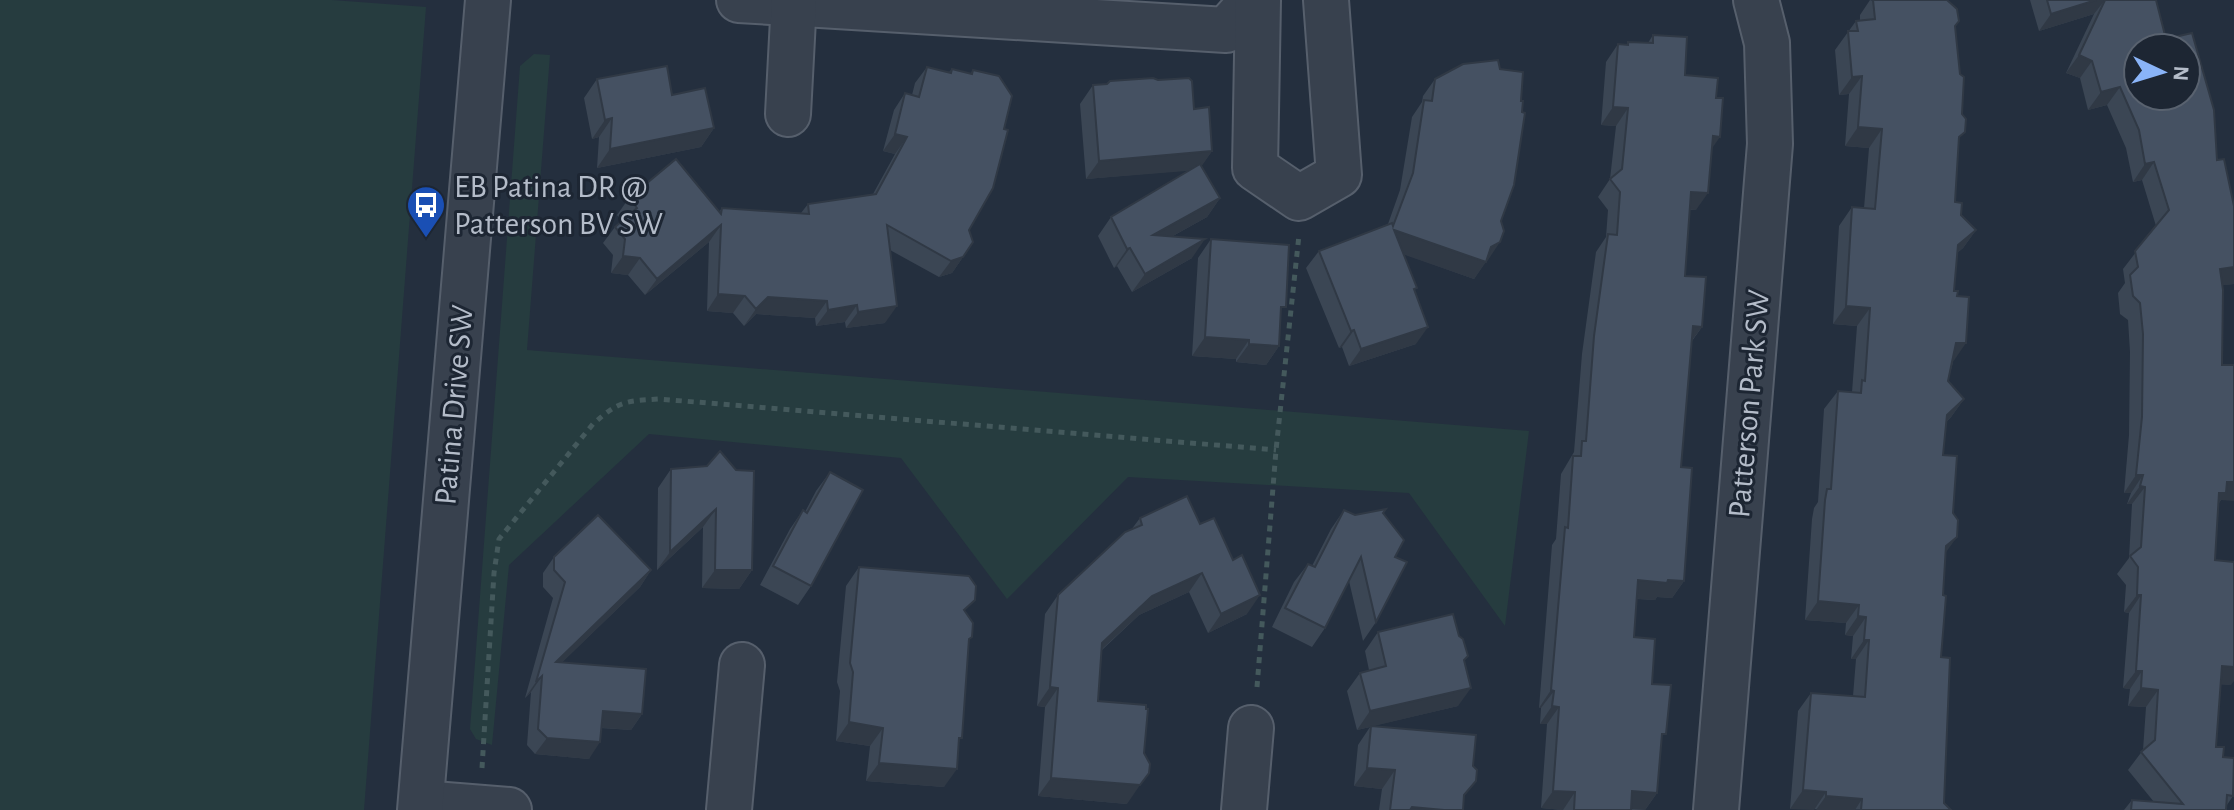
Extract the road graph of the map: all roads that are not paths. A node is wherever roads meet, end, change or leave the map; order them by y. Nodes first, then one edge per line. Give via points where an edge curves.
1 (488, 0) edge
2 (739, 0) edge
3 (1255, 0) edge
4 (1326, 0) edge
5 (1756, 0) edge
6 (793, 2) edge
7 (788, 114) dead end
8 (742, 665) dead end
9 (1251, 728) road end
10 (420, 806) edge
11 (494, 809) edge
12 (729, 810) edge
13 (1244, 810) edge
14 (1716, 810) edge

1 - 10 street, Patina Drive SW
2 - 6 street
3 - 4 street via 1255,168 1299,198 1339,175
3 - 6 street via 1226,30
5 - 14 street, Patterson Park SW via 1767,43 1770,144
6 - 7 street
8 - 12 street
9 - 13 street
10 - 11 street

